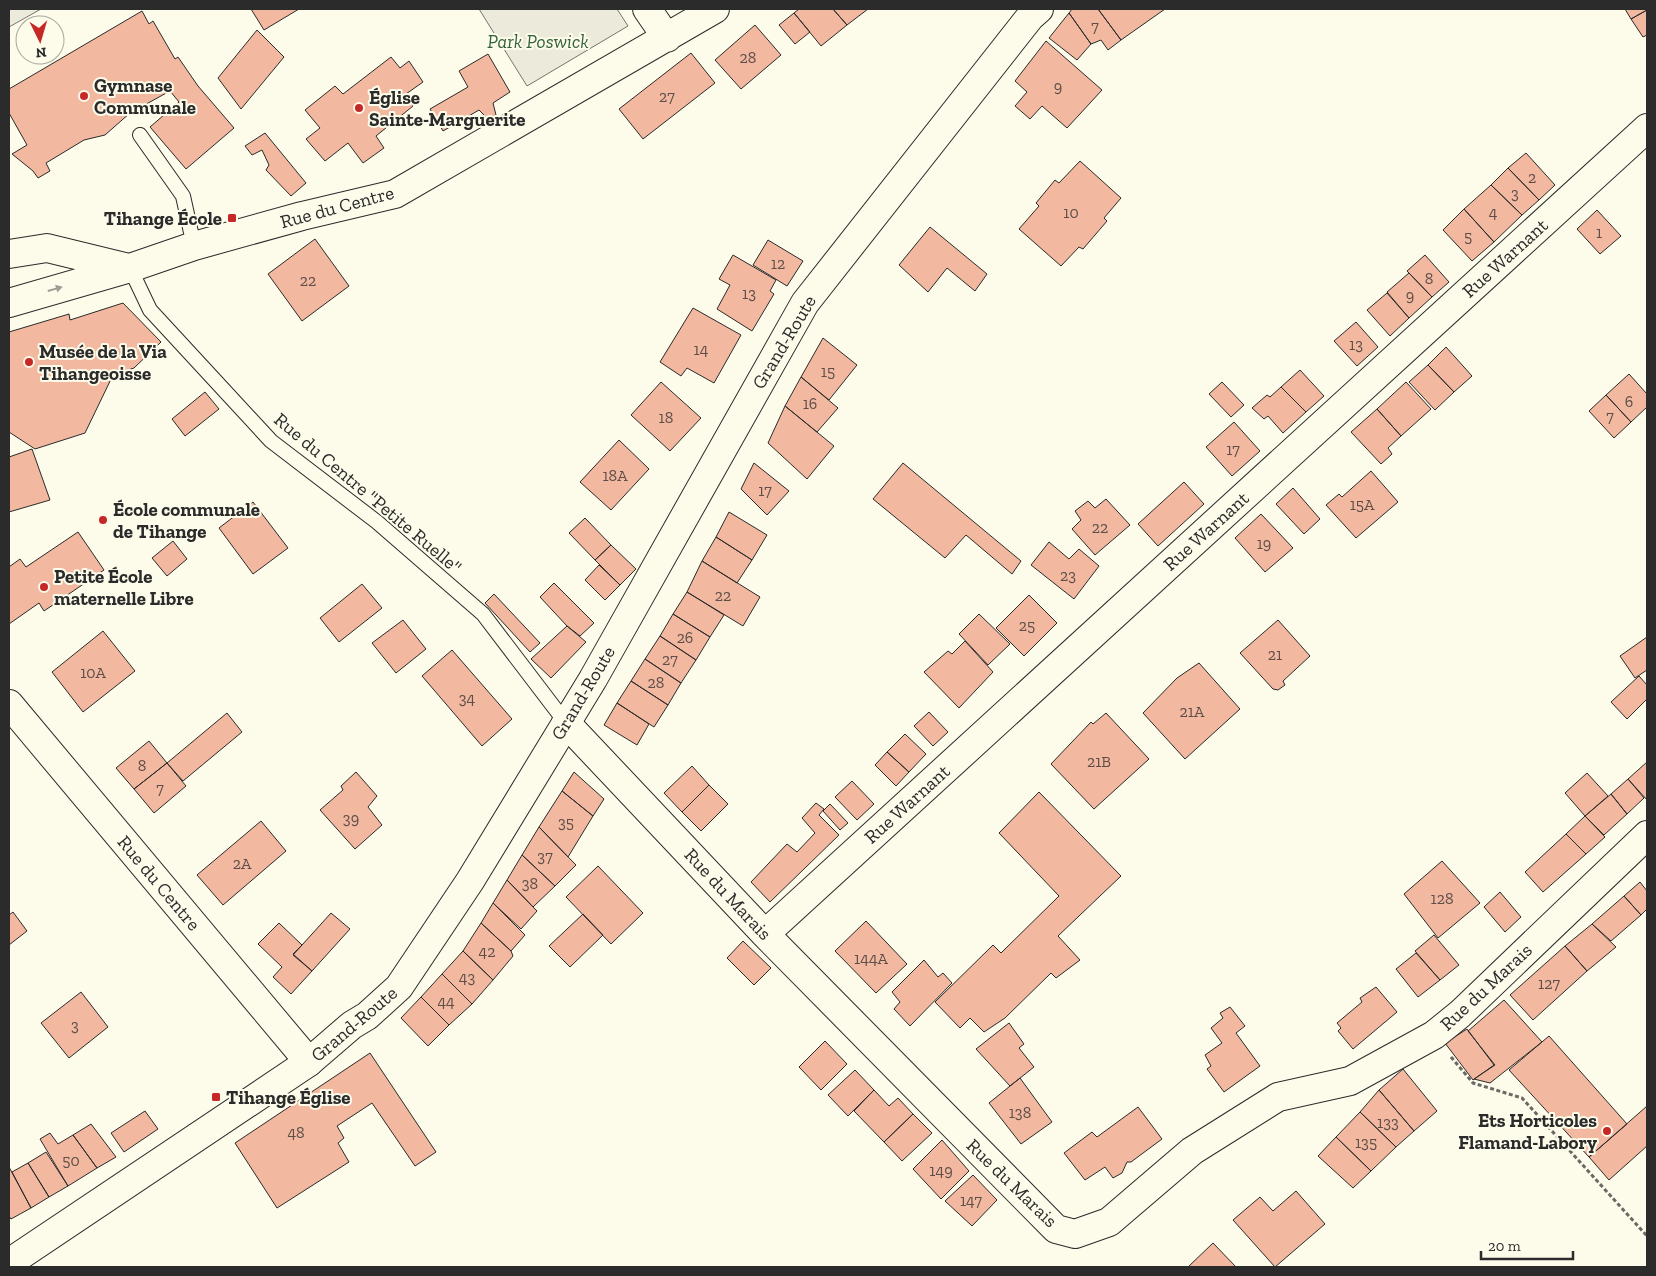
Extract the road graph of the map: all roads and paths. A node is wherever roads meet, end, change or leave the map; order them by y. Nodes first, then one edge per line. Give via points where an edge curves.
1 (647, 9) edge
2 (715, 9) edge
3 (1039, 9) edge
4 (667, 38) junction
5 (1647, 128) edge
6 (140, 134) dead end
7 (194, 246) junction
8 (9, 254) edge
9 (130, 268) junction
10 (9, 304) edge
11 (9, 704) edge
12 (566, 723) junction
13 (1647, 835) edge
14 (765, 934) junction
15 (1434, 1035) junction
16 (309, 1062) junction
17 (1647, 1236) edge
18 (9, 1262) edge

1 - 4 street
2 - 4 street, Rue du Centre
3 - 12 street, Grand-Route via 804,304
4 - 7 street, Rue du Centre via 395,194
5 - 14 street, Rue Warnant
6 - 7 lane via 183,196
7 - 9 street, Rue du Centre
8 - 9 street via 47,248
10 -> 9 street, Rue du Centre
9 - 12 lane, Rue du Centre "Petite Ruelle" via 150,310 271,441 377,522 483,614
11 - 16 street, Rue du Centre
12 - 14 street, Rue du Marais
12 - 16 street, Grand-Route via 470,881 399,987
13 - 15 street, Rue du Marais
14 - 15 street, Rue du Marais via 1056,1229 1075,1234 1109,1222 1192,1151 1278,1097 1350,1081
15 - 17 path via 1473,1083 1522,1098
16 - 18 street, Grand-Route

